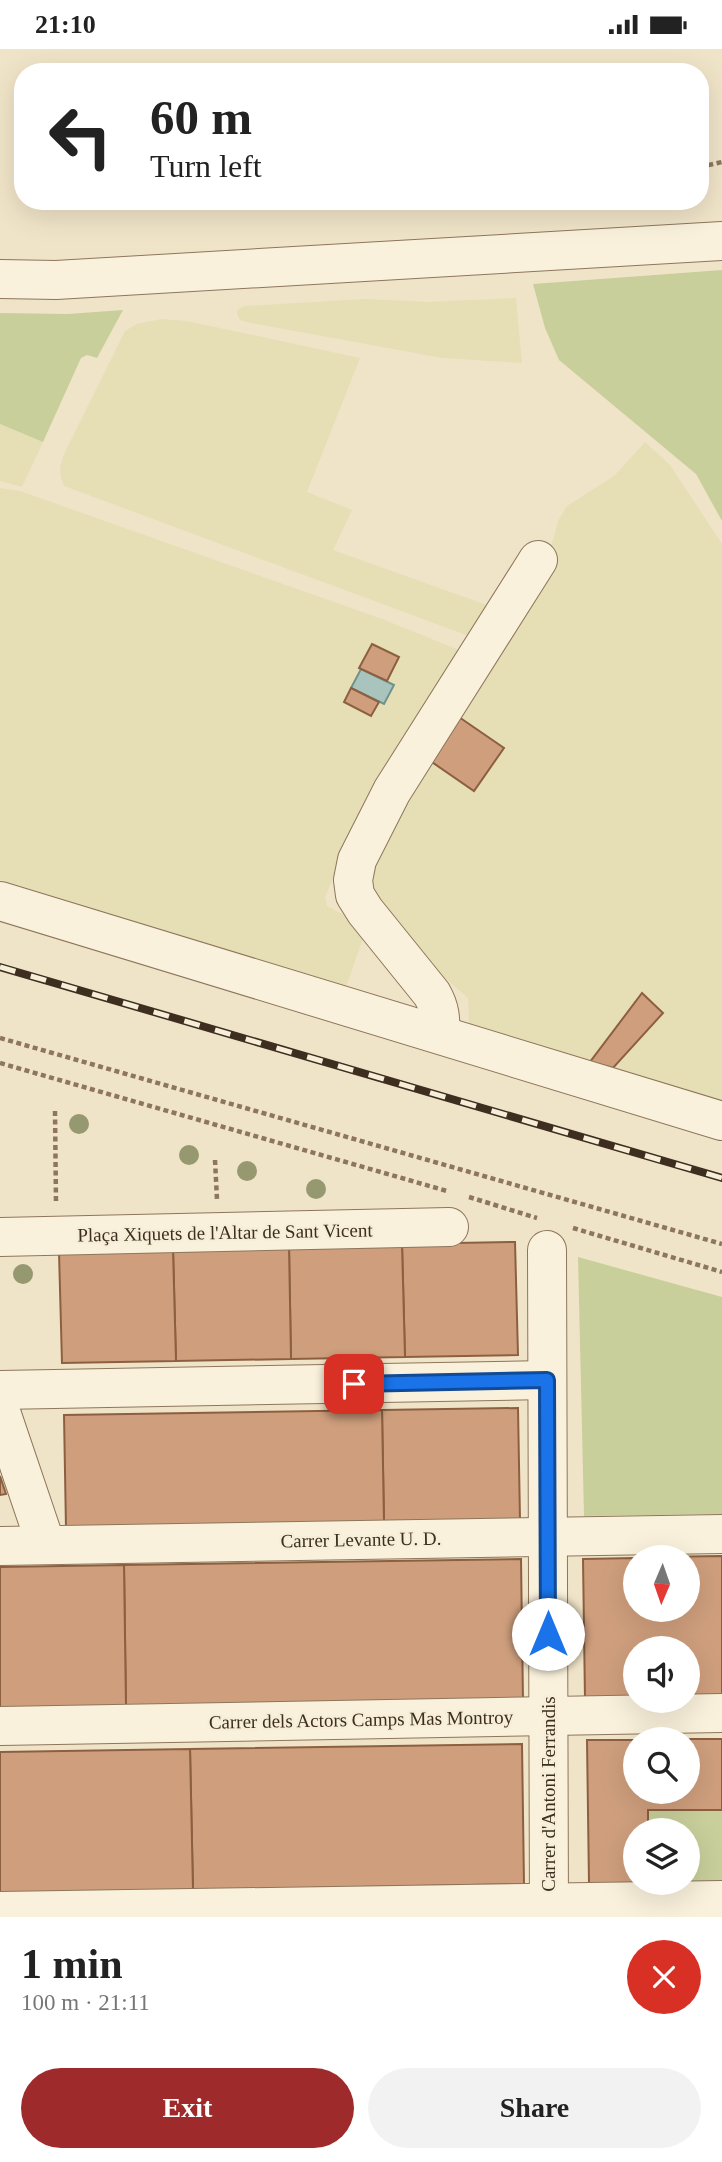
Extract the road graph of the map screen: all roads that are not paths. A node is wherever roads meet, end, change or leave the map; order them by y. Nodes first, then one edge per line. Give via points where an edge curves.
1 (722, 241) edge
2 (0, 279) edge
3 (538, 560) dead end
4 (0, 901) edge
5 (440, 1034) junction
6 (722, 1121) edge
7 (454, 1205) road end
8 (550, 1231) road end
9 (0, 1237) edge
10 (547, 1380) junction
11 (0, 1391) edge
12 (0, 1409) edge
13 (722, 1534) edge
14 (547, 1536) junction
15 (46, 1545) junction
16 (0, 1546) edge
17 (722, 1713) edge
18 (548, 1715) junction
19 (0, 1726) edge
20 (722, 1900) edge
21 (548, 1909) edge
22 (0, 1911) edge

1 - 2 street via 70,279
3 - 5 street via 392,792 357,860 355,895 432,994 439,1007
4 - 5 street
5 - 6 street
7 - 9 street, Plaça Xiquets de l'Altar de Sant Vicent
8 - 10 street, Carrer d'Antoni Ferrandis
10 - 11 street
10 - 14 street, Carrer d'Antoni Ferrandis
12 - 15 street
13 - 14 street, Carrer Levante U. D.
14 - 15 street, Carrer Levante U. D.
14 - 18 street, Carrer d'Antoni Ferrandis
15 - 16 street, Carrer Levante U. D.
17 - 18 street, Carrer dels Actors Camps Mas Montroy
18 - 19 street, Carrer dels Actors Camps Mas Montroy
18 - 21 street, Carrer d'Antoni Ferrandis
20 - 21 street
21 - 22 street

